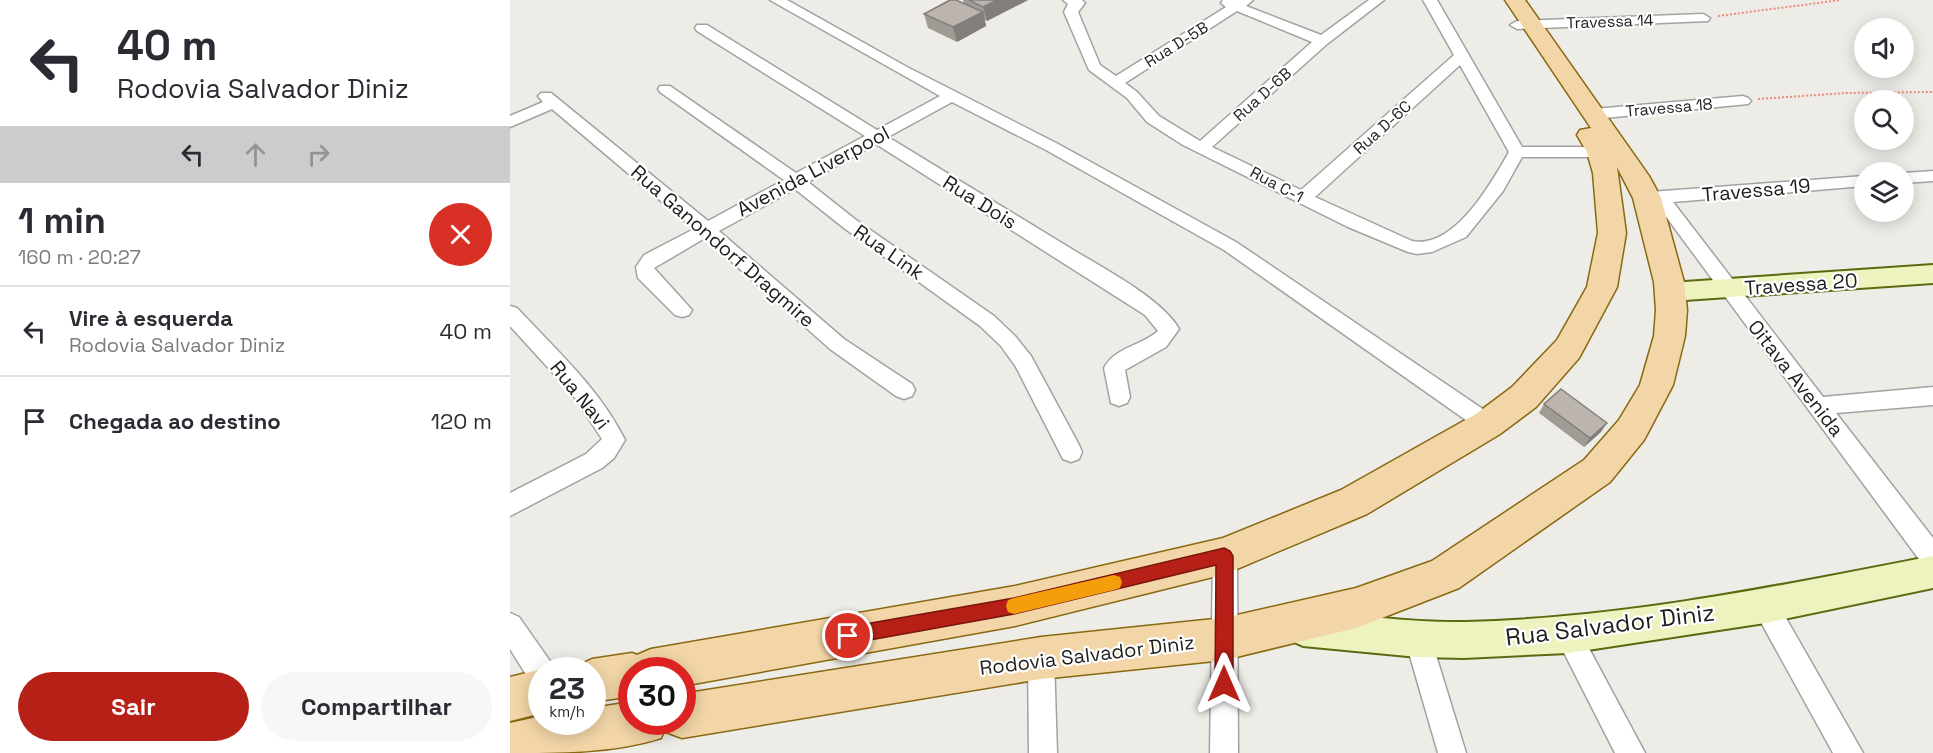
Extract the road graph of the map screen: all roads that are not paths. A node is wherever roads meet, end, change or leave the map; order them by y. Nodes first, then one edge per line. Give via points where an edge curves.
1 (777, 0) edge
2 (1219, 0) edge
3 (1377, 0) edge
4 (1430, 0) edge
5 (1500, 0) edge
6 (1515, 0) edge
7 (1077, 1) edge
8 (1241, 3) edge
9 (1703, 18) road end
10 (1524, 25) junction
11 (702, 28) dead end
12 (1322, 41) junction
13 (1462, 55) junction
14 (1116, 82) junction
15 (665, 89) dead end
16 (951, 96) junction
17 (1743, 101) road end
18 (1585, 115) junction
19 (510, 122) edge
20 (877, 137) junction
21 (1202, 148) junction
22 (1518, 152) junction
23 (1610, 152) junction
24 (1933, 176) edge
25 (1914, 177) edge
26 (796, 181) junction
27 (1854, 182) edge
28 (1303, 198) junction
29 (1654, 198) junction
30 (706, 230) junction
31 (1933, 274) edge
32 (1727, 289) junction
33 (1670, 292) junction
34 (682, 310) dead end
35 (510, 313) edge
36 (904, 390) dead end
37 (1933, 396) edge
38 (1119, 397) dead end
39 (1820, 406) junction
40 (1488, 424) junction
41 (1071, 452) dead end
42 (510, 505) edge
43 (1224, 556) junction
44 (1933, 558) edge
45 (1933, 572) edge
46 (1765, 606) junction
47 (935, 620) junction
48 (510, 626) edge
49 (1283, 626) junction
50 (1568, 635) junction
51 (1224, 639) junction
52 (1418, 639) junction
53 (531, 657) edge
54 (1041, 658) junction
55 (696, 662) edge
56 (930, 676) junction
57 (528, 694) edge
58 (510, 699) edge
59 (696, 714) edge
60 (618, 726) edge
61 (510, 746) edge
62 (1042, 753) edge
63 (1224, 753) edge
64 (1452, 753) edge
65 (1631, 753) edge
66 (1849, 753) edge

1 - 16 street
2 - 8 street
3 - 12 street, Rua D-6B
4 - 13 street
5 - 10 main road
6 - 10 main road
7 - 14 street, Rua C-1 via 1071,12 1090,61
8 - 12 street
8 - 14 street, Rua D-5B
9 - 10 street, Travessa 14
10 - 18 main road, Rodovia Salvador Diniz
11 - 20 street, Rua Dois
12 - 21 street, Rua D-6B
13 - 22 street
13 - 28 street, Rua D-6C
14 - 21 street, Rua C-1 via 1158,122
15 - 26 street, Rua Link
16 - 20 street, Avenida Liverpool
16 - 40 street via 1230,246
17 - 18 street, Travessa 18
18 - 23 main road, Rodovia Salvador Diniz
19 - 30 street, Rua Ganondorf Dragmire via 550,100
20 - 26 street, Avenida Liverpool
20 - 38 street, Rua Dois via 1162,319 1169,329 1167,334 1114,368
21 - 28 street, Rua C-1
22 - 23 street
22 - 28 street, Rua C-1 via 1468,225 1454,237 1424,248 1384,237
23 - 29 main road, Rodovia Salvador Diniz
23 - 40 main road, Rodovia Salvador Diniz via 1612,233 1602,286 1568,349 1524,397
24 - 25 street
26 - 30 street, Avenida Liverpool
26 - 41 street, Rua Link via 994,328 1024,362
27 - 29 street, Travessa 19
29 - 32 street, Oitava Avenida
29 - 33 main road, Rodovia Salvador Diniz
30 - 34 street, Avenida Liverpool via 645,267 645,273
30 - 36 street, Rua Ganondorf Dragmire via 837,344
31 - 32 street, Travessa 20
32 - 33 street, Travessa 20
32 - 39 street, Oitava Avenida
33 - 49 main road, Rodovia Salvador Diniz via 1669,338 1660,377 1640,420 1597,471 1445,575 1356,608
35 - 42 street, Rua Navi via 585,395 614,440 594,461
37 - 39 street
39 - 44 street, Oitava Avenida
40 - 43 main road, Rodovia Salvador Diniz via 1354,502
43 - 47 main road, Rodovia Salvador Diniz via 1014,606
43 - 51 street
45 - 46 street, Rua Salvador Diniz
46 - 50 street, Rua Salvador Diniz
46 - 66 street
47 - 55 main road, Rodovia Salvador Diniz
47 - 56 main road
48 - 53 street
49 - 51 main road, Rodovia Salvador Diniz
49 - 52 street, Rua Salvador Diniz
50 - 52 street, Rua Salvador Diniz
50 - 65 street
51 - 54 main road, Rodovia Salvador Diniz
51 - 63 street
52 - 64 street
54 - 56 main road, Rodovia Salvador Diniz
54 - 62 street
56 - 59 main road, Rodovia Salvador Diniz
57 - 58 main road
60 - 61 main road

